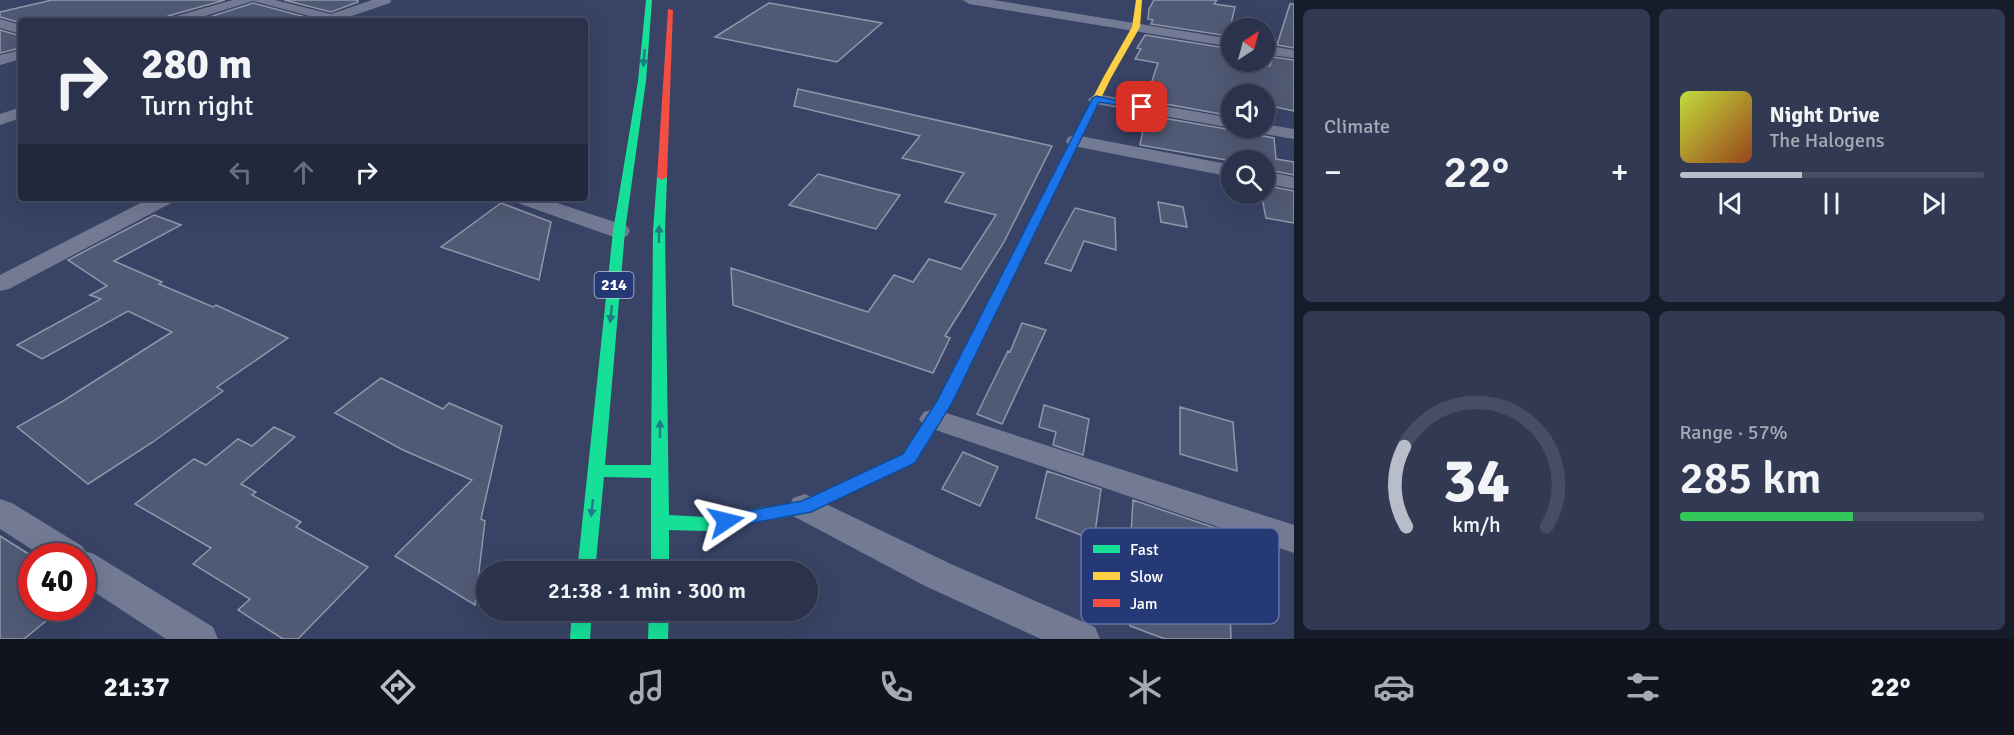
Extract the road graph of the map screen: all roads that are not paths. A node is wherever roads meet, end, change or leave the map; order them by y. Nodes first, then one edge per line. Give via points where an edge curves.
1 (247, 0) edge
2 (259, 0) edge
3 (385, 0) edge
4 (650, 0) edge
5 (671, 0) edge
6 (969, 0) edge
7 (1138, 1) edge
8 (184, 18) edge
9 (324, 18) edge
10 (331, 18) edge
11 (0, 23) edge
12 (1136, 27) junction
13 (18, 29) edge
14 (1221, 41) edge
15 (1275, 51) edge
16 (1294, 54) edge
17 (18, 55) edge
18 (0, 60) edge
19 (1096, 99) junction
20 (18, 113) edge
21 (0, 120) edge
22 (1221, 121) edge
23 (1275, 131) edge
24 (1294, 134) edge
25 (1075, 141) junction
26 (1221, 169) edge
27 (1275, 179) edge
28 (1294, 183) edge
29 (160, 201) edge
30 (531, 201) edge
31 (619, 231) junction
32 (0, 284) edge
33 (934, 419) junction
34 (596, 471) junction
35 (661, 472) junction
36 (805, 507) junction
37 (0, 512) edge
38 (661, 522) junction
39 (1261, 528) edge
40 (1279, 534) edge
41 (1294, 539) edge
42 (49, 543) edge
43 (587, 561) edge
44 (660, 561) edge
45 (96, 574) edge
46 (581, 621) edge
47 (659, 621) edge
48 (199, 639) edge
49 (580, 639) edge
50 (658, 639) edge
51 (1081, 639) edge

1 - 8 street
2 - 9 street
3 - 10 street
4 -> 31 main road, 214
35 -> 5 main road, 214 via 659,231
6 - 12 street
7 - 12 main road
11 - 13 street
12 - 14 street
12 - 19 main road
15 - 16 street
17 - 18 street
19 - 22 street
19 - 25 main road
20 - 21 street
23 - 24 street
25 - 26 street
25 - 33 main road
27 - 28 street
29 - 32 street
30 - 31 street
31 -> 34 main road, 214
33 - 36 main road via 909,458
33 - 39 street
34 - 35 main road
34 -> 43 main road, 214
35 - 38 main road, 214
36 - 38 main road via 706,524
36 - 51 street via 938,575
37 - 42 street
38 - 44 main road, 214
40 - 41 street
45 - 48 street
46 - 49 main road
47 - 50 main road

